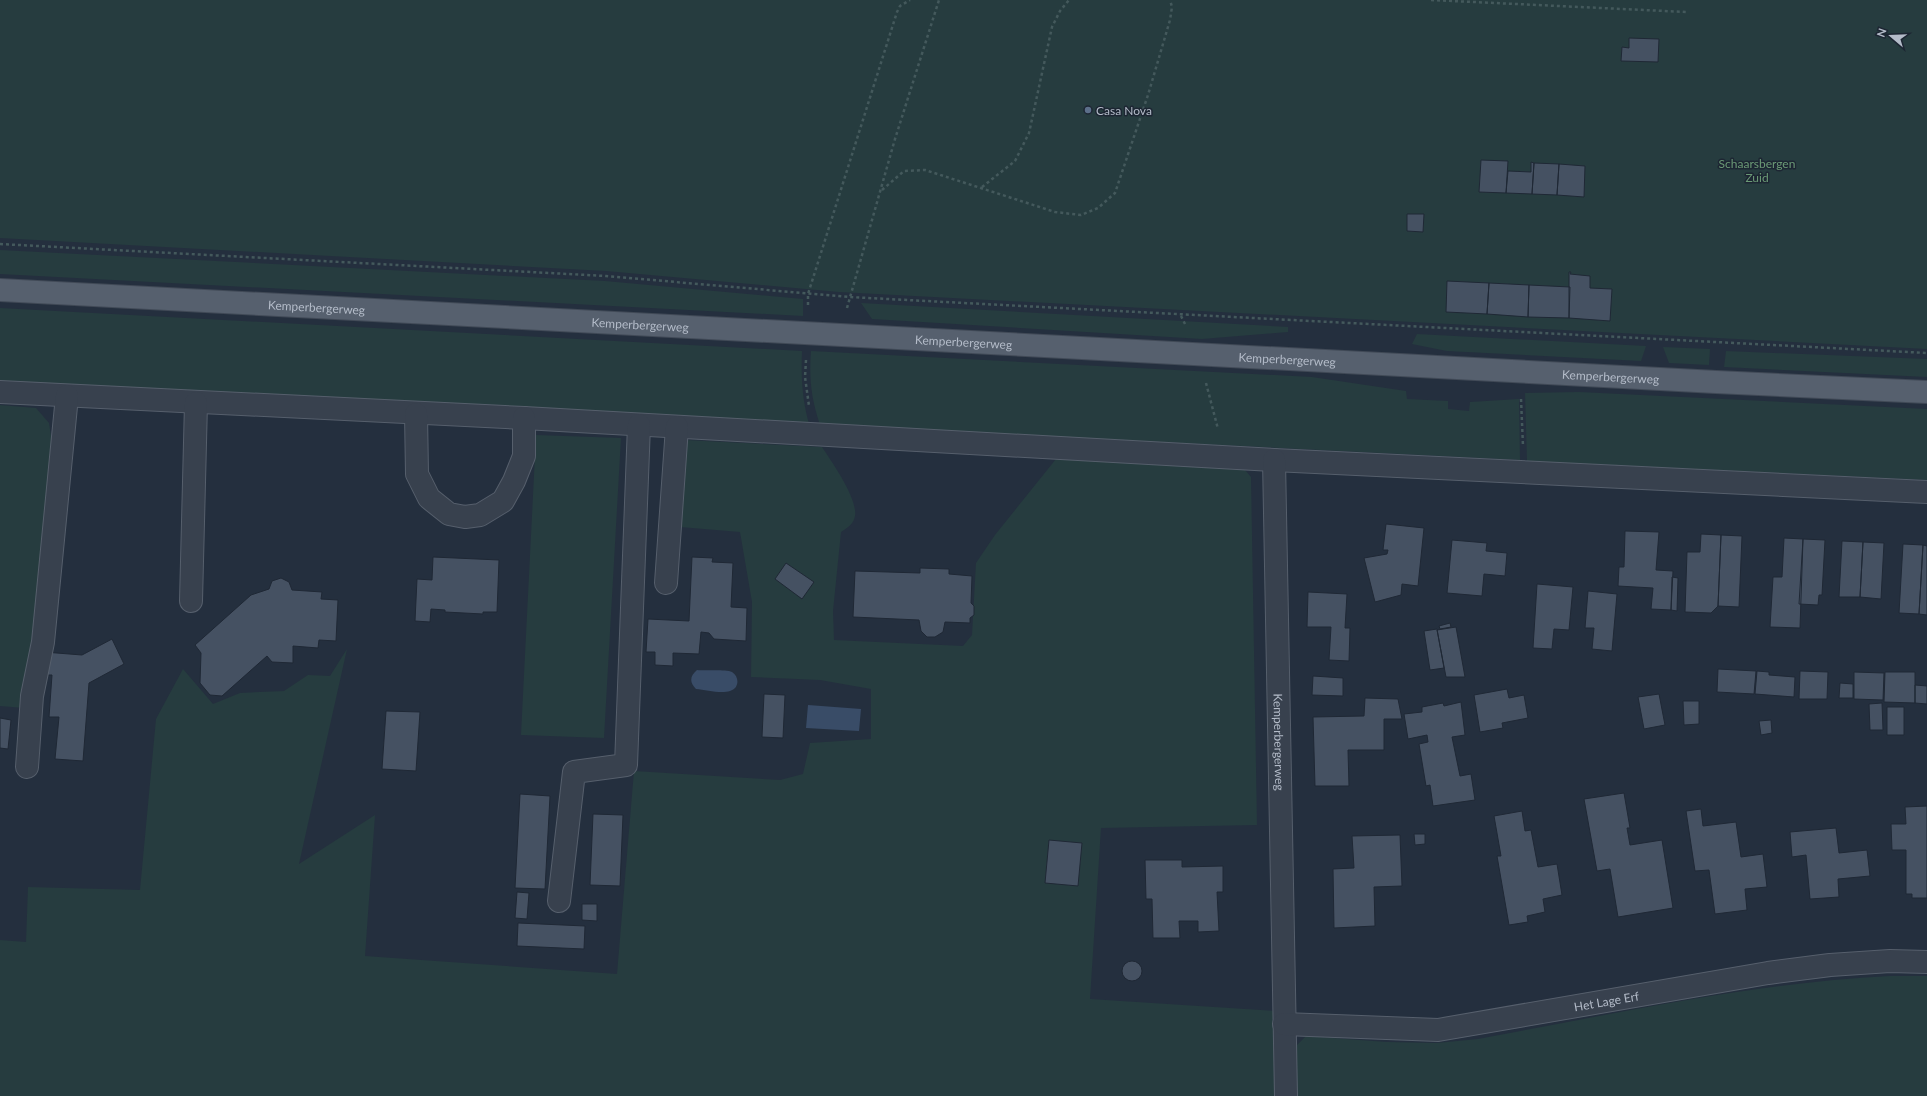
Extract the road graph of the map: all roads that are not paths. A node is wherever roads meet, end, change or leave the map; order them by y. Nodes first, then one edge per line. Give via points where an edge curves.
1 (0, 290) edge
2 (0, 392) edge
3 (1927, 392) edge
4 (67, 396) junction
5 (196, 403) junction
6 (416, 414) junction
7 (524, 418) junction
8 (639, 425) junction
9 (677, 427) junction
10 (1274, 460) junction
11 (1927, 492) edge
12 (666, 583) dead end
13 (191, 601) dead end
14 (28, 767) dead end
15 (559, 901) dead end
16 (1927, 962) edge
17 (1284, 1024) junction
18 (1286, 1096) edge

1 - 3 main road, Kemperbergerweg
2 - 4 street
4 - 5 street
4 - 14 street via 43,642 32,696
5 - 6 street
5 - 13 street
6 - 7 street
6 - 7 street via 417,474 429,498 449,514 465,517 480,515 503,501 524,456
7 - 8 street
8 - 9 street
8 - 15 street via 626,765 574,772
9 - 10 street
9 - 12 street
10 - 11 street
10 - 17 street, Kemperbergerweg
16 - 17 street, Het Lage Erf via 1838,964 1776,972 1438,1030
17 - 18 street, Kemperbergerweg

